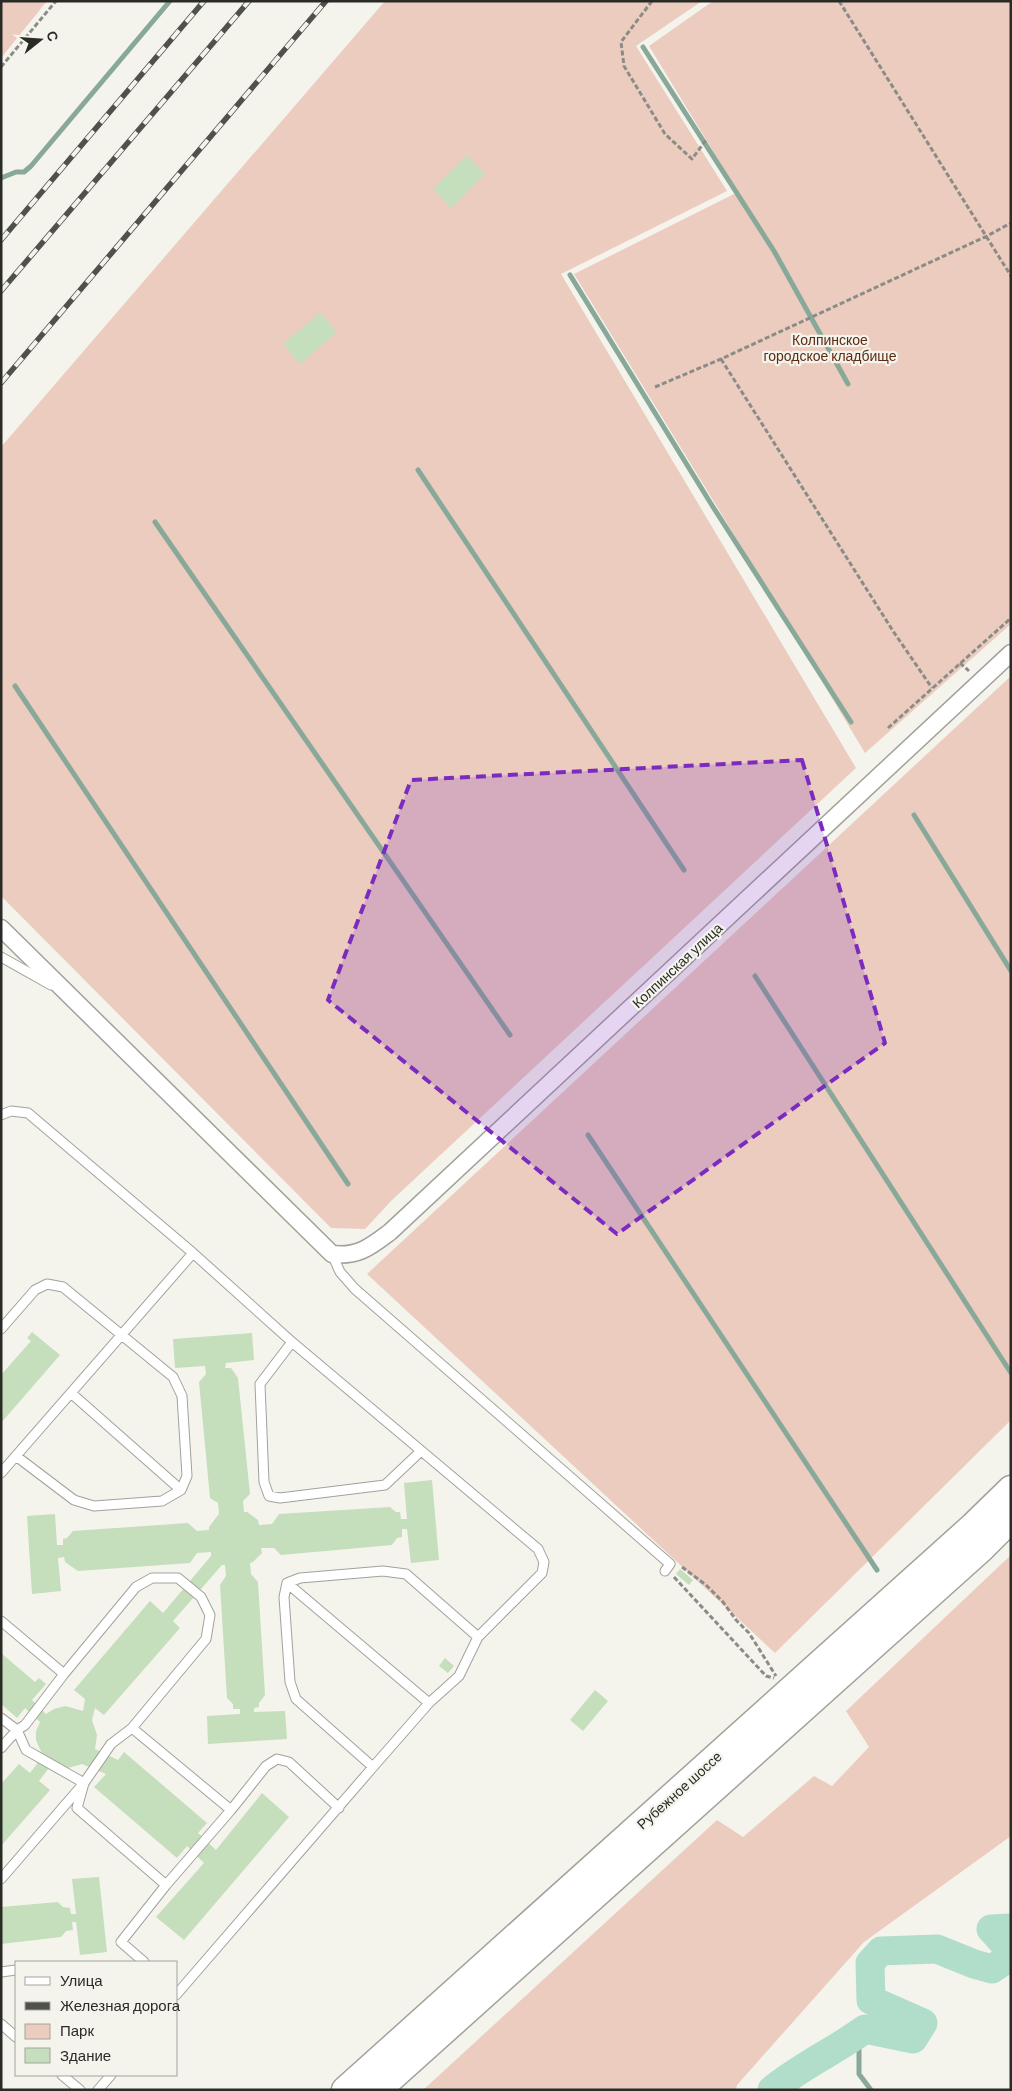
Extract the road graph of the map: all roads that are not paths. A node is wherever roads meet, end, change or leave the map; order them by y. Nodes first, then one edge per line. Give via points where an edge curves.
1 (1011, 653) edge
2 (1, 928) edge
3 (1, 957) edge
4 (67, 994) junction
5 (1, 1115) edge
6 (193, 1253) junction
7 (332, 1254) junction
8 (1, 1329) edge
9 (122, 1334) junction
10 (292, 1342) junction
11 (71, 1393) junction
12 (421, 1450) junction
13 (16, 1456) junction
14 (1, 1472) edge
15 (1011, 1488) edge
16 (181, 1490) junction
17 (1011, 1519) edge
18 (667, 1568) road end
19 (287, 1583) junction
20 (1, 1621) edge
21 (478, 1637) junction
22 (64, 1674) junction
23 (429, 1703) junction
24 (1, 1718) edge
25 (132, 1728) junction
26 (17, 1730) junction
27 (1, 1748) edge
28 (373, 1766) junction
29 (84, 1783) junction
30 (338, 1808) junction
31 (231, 1810) junction
32 (1, 1879) edge
33 (166, 1885) junction
34 (143, 1961) edge
35 (15, 1970) edge
36 (1, 1972) edge
37 (178, 1992) edge
38 (1, 2024) edge
39 (15, 2035) edge
40 (63, 2076) edge
41 (110, 2076) edge
42 (80, 2090) edge
43 (98, 2090) edge
44 (345, 2090) edge
45 (378, 2090) edge

1 - 7 street, Колпинская улица via 390,1232 356,1254
2 - 4 street
3 - 4 lane
4 - 7 street
5 - 6 lane via 11,1111 28,1114
6 - 9 lane
6 - 10 lane
7 - 18 lane via 340,1272 355,1289
8 - 9 lane via 35,1290 47,1284 63,1287
9 - 11 lane
9 - 16 lane via 173,1377 182,1396 187,1476
10 - 12 lane
10 - 12 lane via 260,1384 264,1482 269,1496 280,1498 385,1485
11 - 13 lane
11 - 16 lane
12 - 21 lane via 538,1549 544,1562 542,1573
13 - 14 lane
13 - 16 lane via 74,1500 94,1506 162,1501
15 - 44 main road, Рубежное шоссе via 973,1526
17 - 45 main road, Рубежное шоссе via 746,1762
19 - 21 lane via 300,1578 383,1570 406,1574
19 - 23 lane
19 - 28 lane via 284,1597 288,1663 296,1700
20 - 22 lane
21 - 23 lane via 459,1676
22 - 25 lane via 136,1587 152,1578 178,1578 201,1597 210,1616 206,1640
22 - 26 lane via 25,1725
23 - 28 lane
24 - 26 lane
25 - 29 lane via 112,1744
25 - 31 lane
26 - 27 lane
26 - 29 lane via 26,1750
28 - 30 lane
29 - 32 lane
29 - 33 lane via 77,1808
30 - 31 lane via 289,1762 277,1760 266,1766
30 - 37 lane
31 - 33 lane
33 - 34 lane via 121,1942
35 - 36 lane
38 - 39 lane
40 - 42 lane
41 - 43 lane

